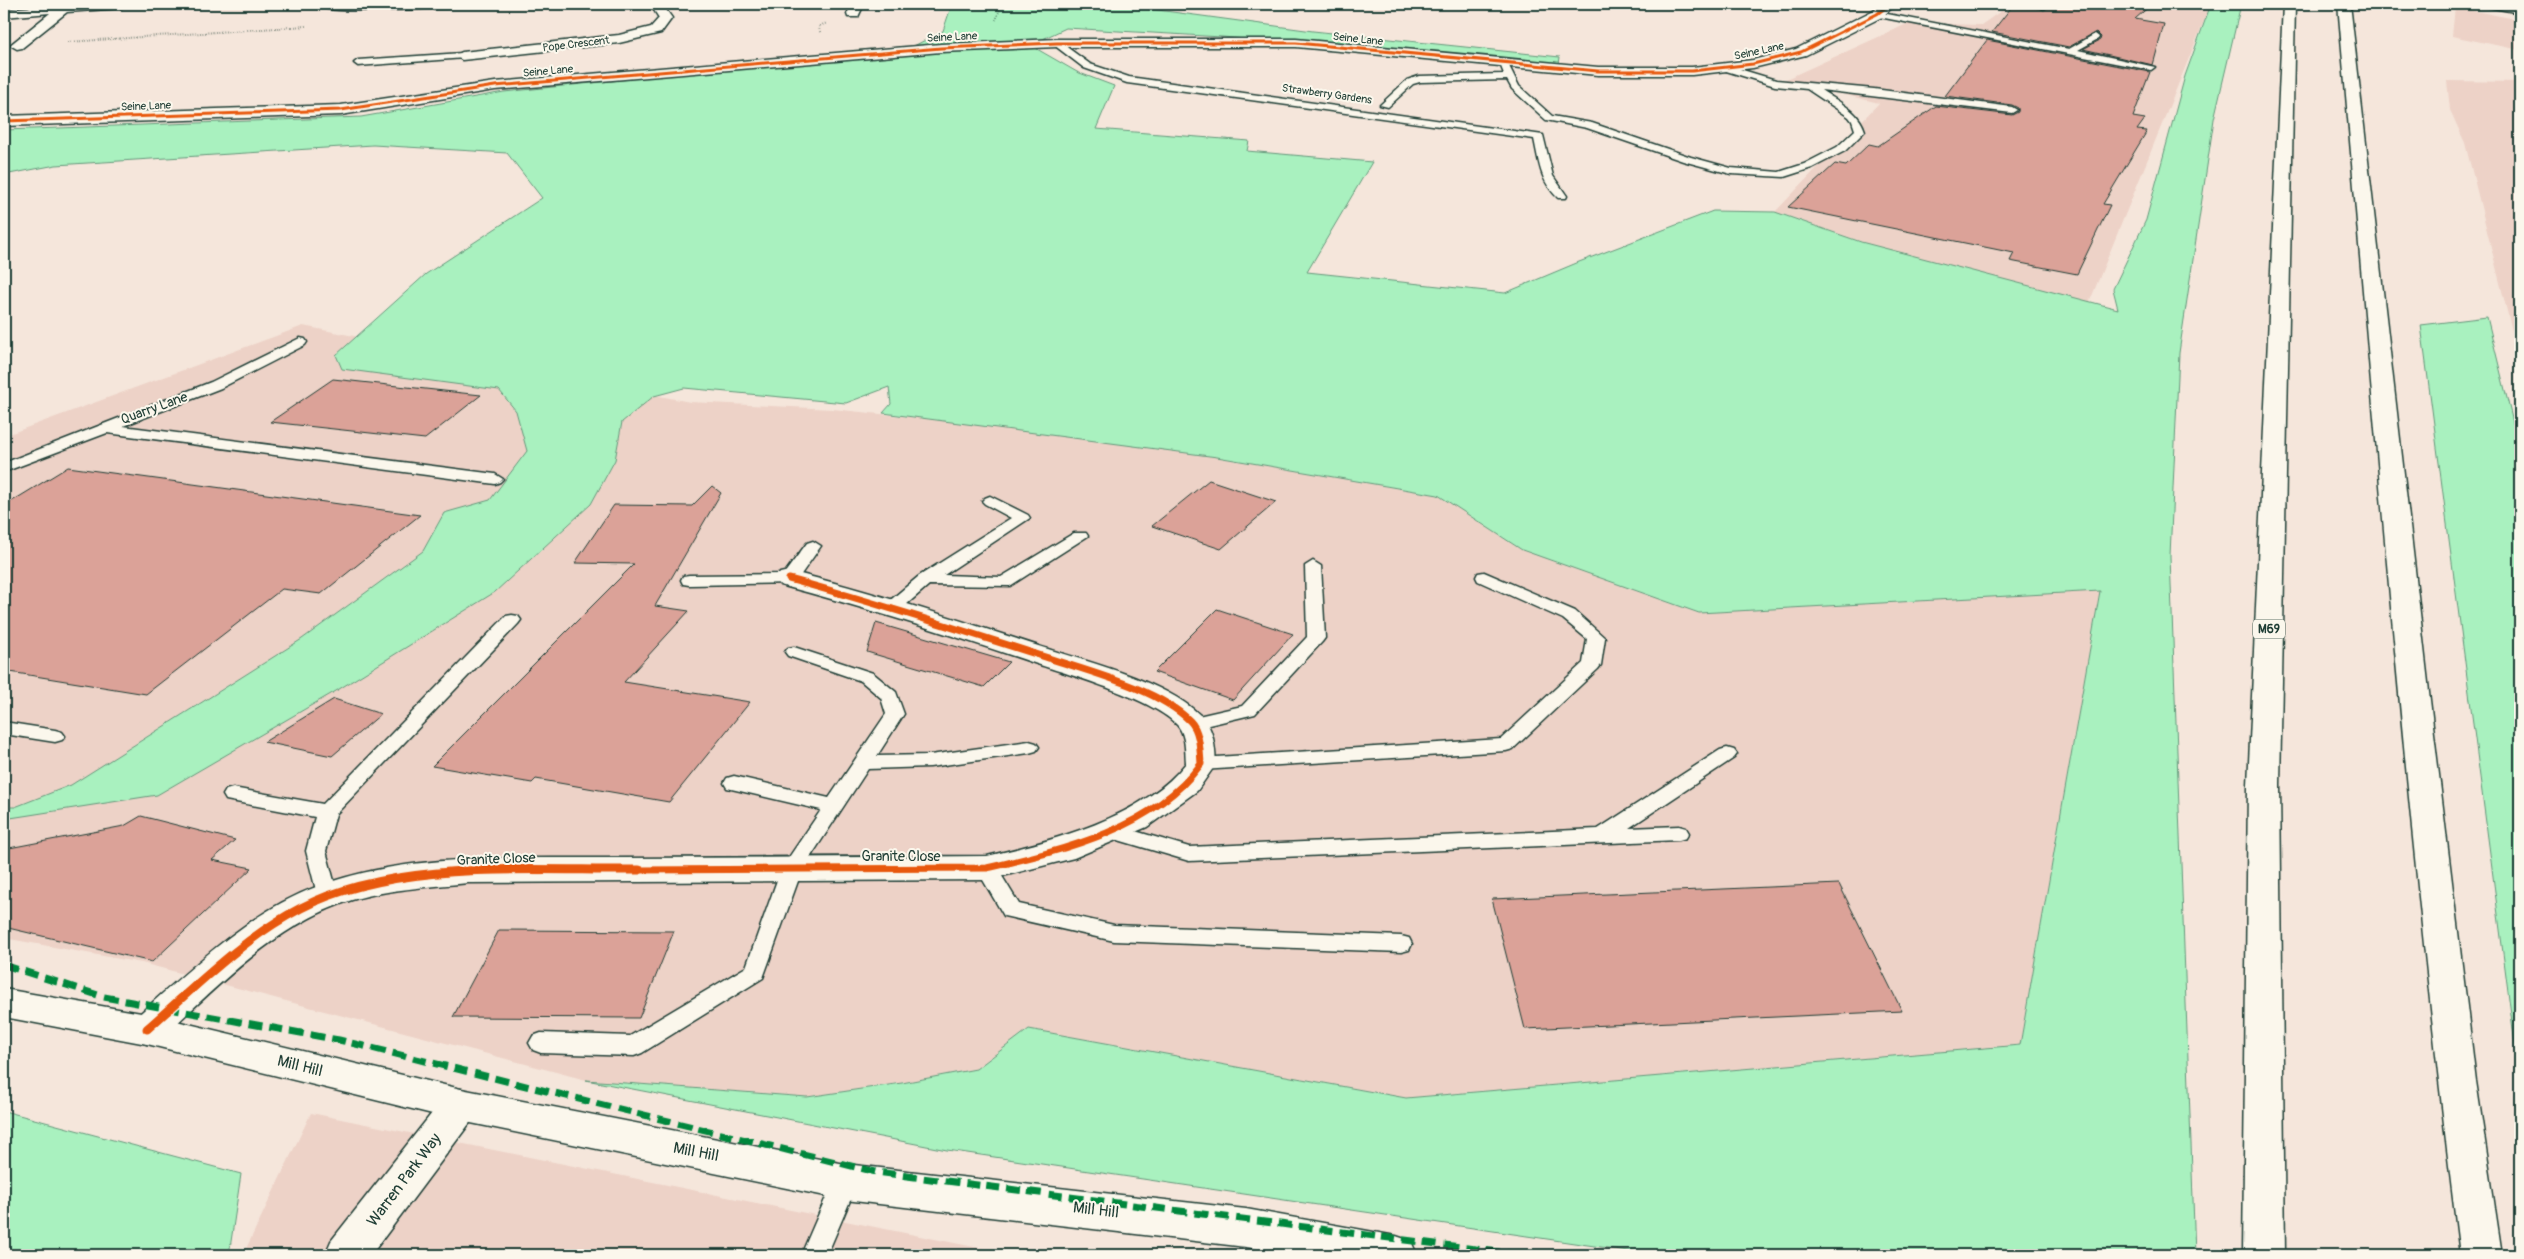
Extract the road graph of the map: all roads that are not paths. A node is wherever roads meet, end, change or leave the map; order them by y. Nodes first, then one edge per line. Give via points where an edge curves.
1 (121, 4) edge
2 (319, 4) edge
3 (447, 4) edge
4 (656, 4) edge
5 (1890, 4) edge
6 (2030, 4) edge
7 (2289, 4) edge
8 (2344, 4) edge
9 (2492, 4) edge
10 (2044, 6) dead end
11 (2520, 9) edge
12 (62, 10) junction
13 (4, 13) edge
14 (1877, 14) junction
15 (2095, 37) dead end
16 (1056, 43) junction
17 (17, 46) road end
18 (2071, 51) junction
19 (462, 56) joint
20 (358, 63) dead end
21 (2151, 67) dead end
22 (1726, 68) junction
23 (1507, 70) junction
24 (1808, 86) junction
25 (1386, 105) dead end
26 (2012, 110) dead end
27 (4, 121) edge
28 (1562, 196) dead end
29 (300, 342) dead end
30 (102, 428) junction
31 (4, 468) edge
32 (494, 479) dead end
33 (990, 501) dead end
34 (1080, 536) dead end
35 (813, 546) dead end
36 (1313, 566) dead end
37 (1484, 577) dead end
38 (789, 579) junction
39 (689, 580) dead end
40 (925, 580) junction
41 (893, 608) junction
42 (512, 620) dead end
43 (794, 652) dead end
44 (1192, 723) junction
45 (4, 728) edge
46 (55, 736) dead end
47 (1028, 747) dead end
48 (1727, 754) dead end
49 (863, 762) junction
50 (1201, 764) junction
51 (734, 783) dead end
52 (233, 795) dead end
53 (834, 806) junction
54 (327, 812) junction
55 (1108, 830) junction
56 (1679, 833) dead end
57 (1603, 836) junction
58 (987, 868) junction
59 (792, 869) junction
60 (327, 896) junction
61 (1400, 944) dead end
62 (4, 1003) edge
63 (147, 1029) junction
64 (541, 1043) dead end
65 (461, 1105) junction
66 (845, 1182) junction
67 (346, 1255) edge
68 (814, 1255) edge
69 (1396, 1255) edge
70 (2264, 1255) edge
71 (2480, 1255) edge

1 - 12 main road
2 - 3 main road via 348,7
4 - 19 main road, Pope Crescent via 666,18 656,30 619,39
5 - 14 main road, Seine Lane
6 - 10 lane
7 - 70 main road, M69 via 2264,785
8 - 71 main road via 2415,700 2457,1081
9 - 11 main road
12 - 13 main road
12 - 17 main road
14 - 18 lane
14 - 22 main road, Seine Lane via 1801,52
15 - 18 lane
16 - 23 main road, Seine Lane via 1296,43
16 - 27 main road, Seine Lane via 956,47 495,86 342,110
16 - 28 lane, Strawberry Gardens via 1087,66 1127,80 1538,137 1546,176 1551,187
18 - 21 lane
19 - 20 lane
22 - 23 main road, Seine Lane via 1629,72
22 - 24 lane via 1764,81
23 - 24 lane via 1515,87 1549,118 1589,125 1687,159 1761,175 1780,175 1808,166 1841,149 1860,131 1852,115
23 - 25 lane via 1419,79 1410,82
24 - 26 lane
29 - 30 lane, Quarry Lane via 216,385
30 - 31 lane, Quarry Lane
30 - 32 lane
33 - 40 lane via 1022,518
34 - 40 lane via 1004,582
35 - 38 lane
36 - 44 lane via 1316,638 1248,710
37 - 50 lane via 1569,615 1596,638 1592,665 1506,745
38 - 39 lane
38 - 41 main road
40 - 41 lane
41 - 44 main road via 1114,680 1174,707
42 - 54 lane
43 - 49 lane via 867,677 889,696 895,714
44 - 50 main road via 1199,740
45 - 46 lane
47 - 49 lane via 930,761
48 - 57 lane
49 - 53 lane
50 - 55 main road, Granite Close via 1186,784 1136,819
51 - 53 lane
52 - 54 lane
53 - 59 lane
54 - 60 lane via 316,851
55 - 57 lane via 1189,854
55 - 58 main road, Granite Close via 1062,850
56 - 57 lane
58 - 59 main road, Granite Close
58 - 61 lane via 1012,910 1114,933
59 - 60 main road, Granite Close via 468,871 388,880
59 - 64 lane via 755,972 634,1046
60 - 63 main road, Granite Close via 276,921
62 - 63 main road, Mill Hill
63 - 65 main road, Mill Hill
65 - 66 main road, Mill Hill
65 - 67 main road, Warren Park Way
66 - 68 lane
66 - 69 main road, Mill Hill via 1246,1228

